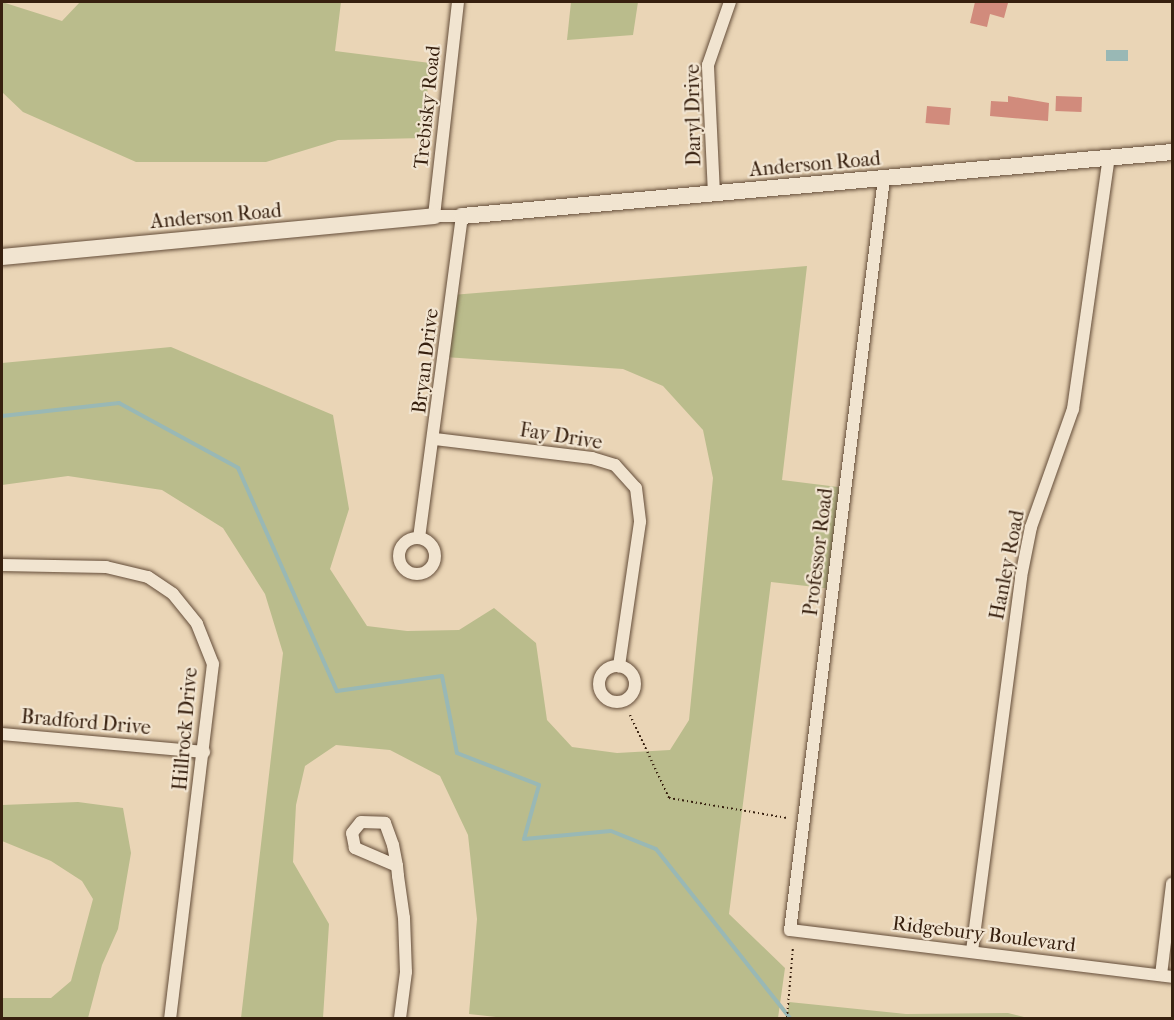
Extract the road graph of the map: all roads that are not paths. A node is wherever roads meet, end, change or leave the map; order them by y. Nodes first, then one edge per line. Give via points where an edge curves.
1 (458, 2) edge
2 (730, 2) edge
3 (1173, 152) edge
4 (1109, 156) junction
5 (884, 179) junction
6 (714, 194) junction
7 (434, 216) junction
8 (462, 216) junction
9 (2, 257) edge
10 (435, 439) junction
11 (419, 538) dead end
12 (2, 565) edge
13 (619, 666) dead end
14 (2, 734) edge
15 (204, 752) junction
16 (397, 866) dead end
17 (1173, 884) edge
18 (790, 930) joint
19 (972, 951) junction
20 (1167, 976) edge
21 (170, 1018) edge
22 (400, 1018) edge

1 - 7 street, Trebisky Road
2 - 6 street, Daryl Drive via 708,65
3 - 4 street, Anderson Road
4 - 5 street, Anderson Road
4 - 19 street, Hanley Road via 1073,409 1031,527 1021,577
5 - 6 street, Anderson Road
5 - 18 street, Professor Road
6 - 8 street, Anderson Road
7 - 8 street
7 - 9 street, Anderson Road
8 - 10 street, Bryan Drive
10 - 11 street, Bryan Drive
10 - 13 street, Fay Drive via 592,458 615,465 636,488 640,522
12 - 15 street, Hillrock Drive via 106,567 148,578 173,594 197,624 213,664
14 - 15 street, Bradford Drive
15 - 21 street, Hillrock Drive
16 - 22 street via 406,972
17 - 20 street
18 - 19 street, Ridgebury Boulevard
19 - 20 street, Ridgebury Boulevard

